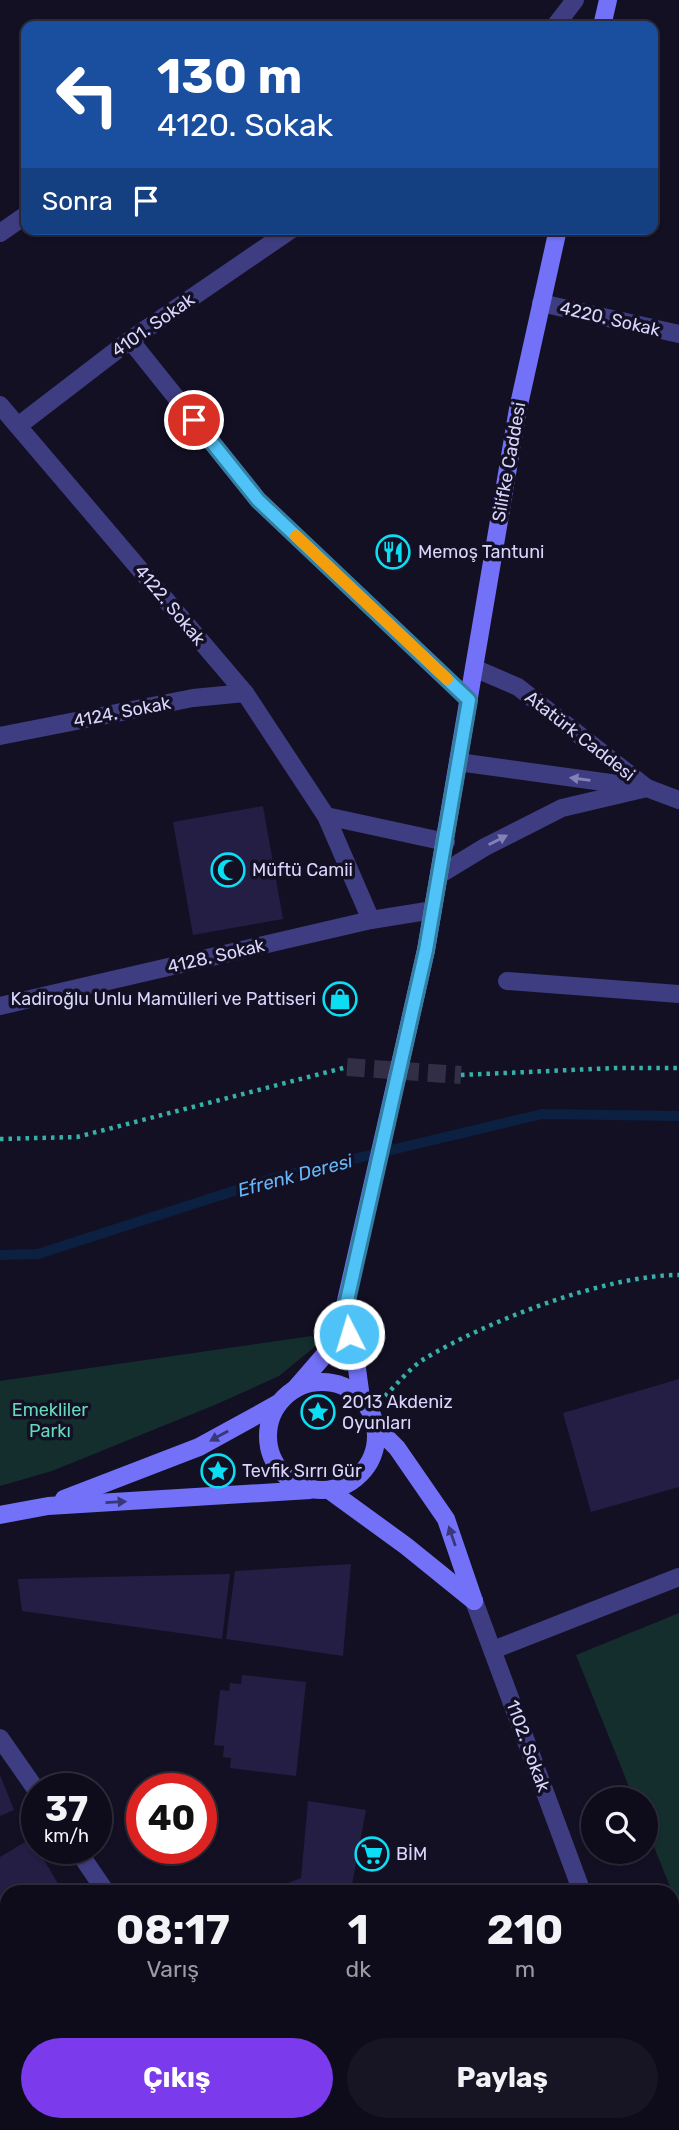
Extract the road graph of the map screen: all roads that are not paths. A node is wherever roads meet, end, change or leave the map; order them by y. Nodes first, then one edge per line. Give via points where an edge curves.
1 (575, 0) edge
2 (608, 0) edge
3 (559, 21) edge
4 (603, 21) edge
5 (21, 218) edge
6 (0, 233) edge
7 (283, 235) edge
8 (557, 235) edge
9 (541, 303) junction
10 (679, 334) edge
11 (130, 340) junction
12 (0, 405) edge
13 (18, 426) junction
14 (474, 668) junction
15 (245, 693) junction
16 (469, 700) junction
17 (0, 736) edge
18 (458, 762) junction
19 (647, 788) junction
20 (679, 800) edge
21 (326, 816) junction
22 (446, 842) junction
23 (439, 875) junction
24 (433, 911) junction
25 (371, 920) junction
26 (507, 981) dead end
27 (679, 994) edge
28 (0, 1006) edge
29 (344, 1314) junction
30 (294, 1390) junction
31 (279, 1403) junction
32 (369, 1412) junction
33 (321, 1490) junction
34 (48, 1506) junction
35 (0, 1515) edge
36 (679, 1577) edge
37 (474, 1601) junction
38 (493, 1650) junction
39 (0, 1738) edge
40 (24, 1773) edge
41 (87, 1864) edge
42 (101, 1885) edge
43 (579, 1885) edge

1 - 3 street
2 - 4 street
5 - 6 street
7 - 11 street, 4101. Sokak
8 - 9 street, Silifke Caddesi
9 - 10 street, 4220. Sokak
9 - 14 street, Silifke Caddesi
11 - 13 street, 4101. Sokak
11 - 16 street via 258,500
12 - 13 street, 4122. Sokak
13 - 15 street, 4122. Sokak
14 - 16 street, Silifke Caddesi
14 - 19 street, Atatürk Caddesi via 518,687
15 - 17 street, 4124. Sokak via 193,698
15 - 21 street, 4122. Sokak
16 - 18 street, Silifke Caddesi
19 -> 18 street, Atatürk Caddesi
18 - 22 street, Silifke Caddesi
19 - 20 street, Atatürk Caddesi
23 -> 19 street, Atatürk Caddesi via 562,808
21 - 22 street
21 - 25 street, 4122. Sokak
22 - 23 street, Silifke Caddesi
23 - 24 street, Silifke Caddesi
24 - 25 street, 4128. Sokak
24 - 29 street, Silifke Caddesi, bridge
25 - 28 street, 4128. Sokak
26 - 27 street
29 - 30 street, Silifke Caddesi via 328,1350
29 - 32 street
30 - 31 street
30 - 32 street via 319,1382 335,1383 349,1388
31 - 33 street via 268,1432 275,1463 298,1485
31 -> 34 street via 199,1447
32 - 33 street via 376,1444 371,1461 346,1485
37 -> 32 street via 446,1519
34 -> 33 street
33 - 37 street via 406,1546
34 - 35 street
36 - 38 street
37 - 38 street, 1102. Sokak
38 - 43 street, 1102. Sokak
39 - 40 street
41 - 42 street

